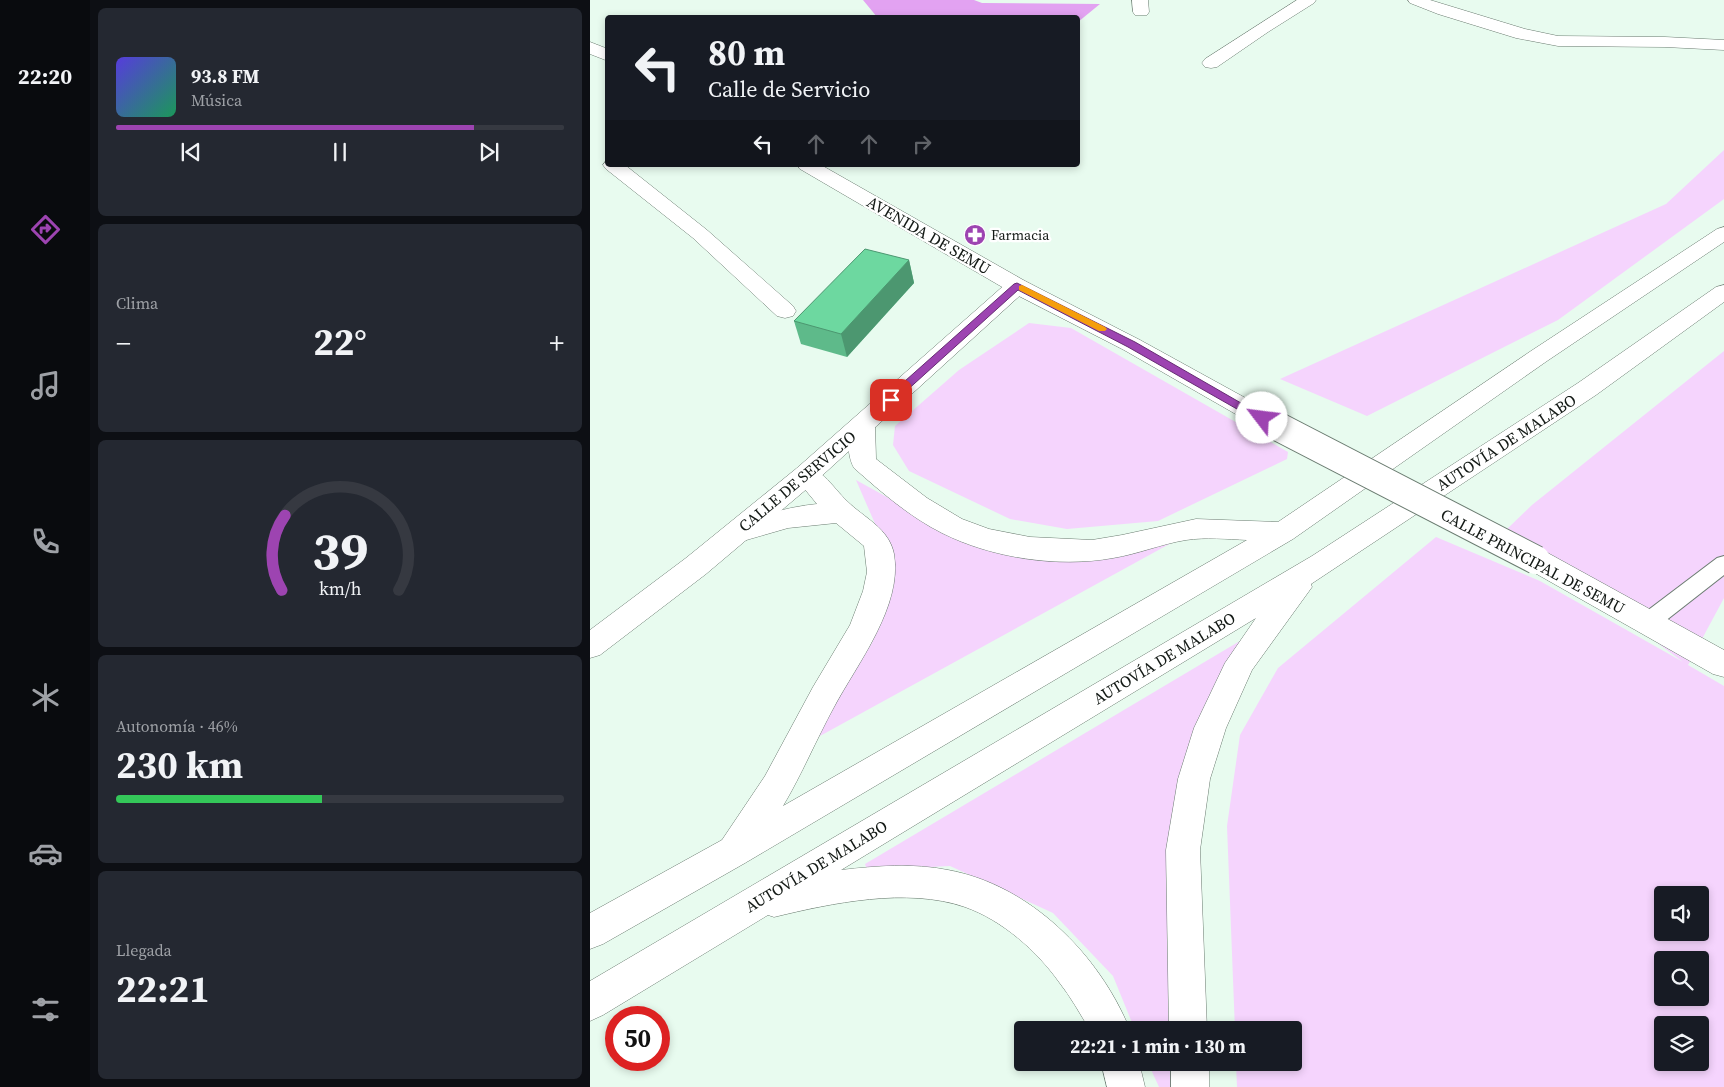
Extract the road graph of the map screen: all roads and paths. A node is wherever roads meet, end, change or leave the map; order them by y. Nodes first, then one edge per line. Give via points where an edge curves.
1 (1308, 0) edge
2 (1416, 0) edge
3 (1724, 45) edge
4 (590, 47) edge
5 (605, 54) edge
6 (1211, 63) dead end
7 (614, 167) edge
8 (810, 167) edge
9 (1724, 233) edge
10 (1017, 286) junction
11 (1724, 292) edge
12 (785, 311) dead end
13 (1262, 418) joint
14 (862, 425) junction
15 (806, 475) junction
16 (842, 513) junction
17 (1283, 532) junction
18 (736, 533) junction
19 (1322, 564) junction
20 (1724, 564) edge
21 (1647, 623) junction
22 (590, 646) edge
23 (1724, 665) edge
24 (733, 852) junction
25 (750, 905) junction
26 (590, 932) edge
27 (590, 1002) edge
28 (1105, 1021) edge
29 (1188, 1021) edge
30 (1122, 1071) edge
31 (1190, 1071) edge
32 (1126, 1087) edge
33 (1190, 1087) edge

1 - 6 main road
2 - 3 main road via 1522,34 1558,41
4 - 5 main road
7 - 12 main road via 700,234
8 - 10 main road, AVENIDA DE SEMU
9 - 17 main road via 1538,356
10 - 13 main road, AVENIDA DE SEMU via 1132,344
10 - 14 main road, CALLE DE SERVICIO
11 - 19 main road, AUTOVÍA DE MALABO via 1588,389
13 - 21 main road, CALLE PRINCIPAL DE SEMU, bridge via 1536,560
14 - 15 main road, CALLE DE SERVICIO
14 - 17 main road via 864,462 939,518 991,540 1040,549 1084,551 1198,529
15 - 16 main road
15 - 18 main road, CALLE DE SERVICIO
16 - 18 main road via 794,516
16 - 24 main road via 874,538 880,553 879,582 868,619 782,778
17 - 24 main road
18 - 22 main road, CALLE DE SERVICIO
19 - 25 main road, AUTOVÍA DE MALABO
19 - 29 main road via 1286,598 1240,663 1200,755 1183,850
20 - 21 lane
21 - 23 main road, CALLE PRINCIPAL DE SEMU
24 - 26 main road
25 - 27 main road, AUTOVÍA DE MALABO
25 - 28 main road via 863,883 948,886 1003,907 1035,930 1066,960
30 - 32 main road
31 - 33 main road

